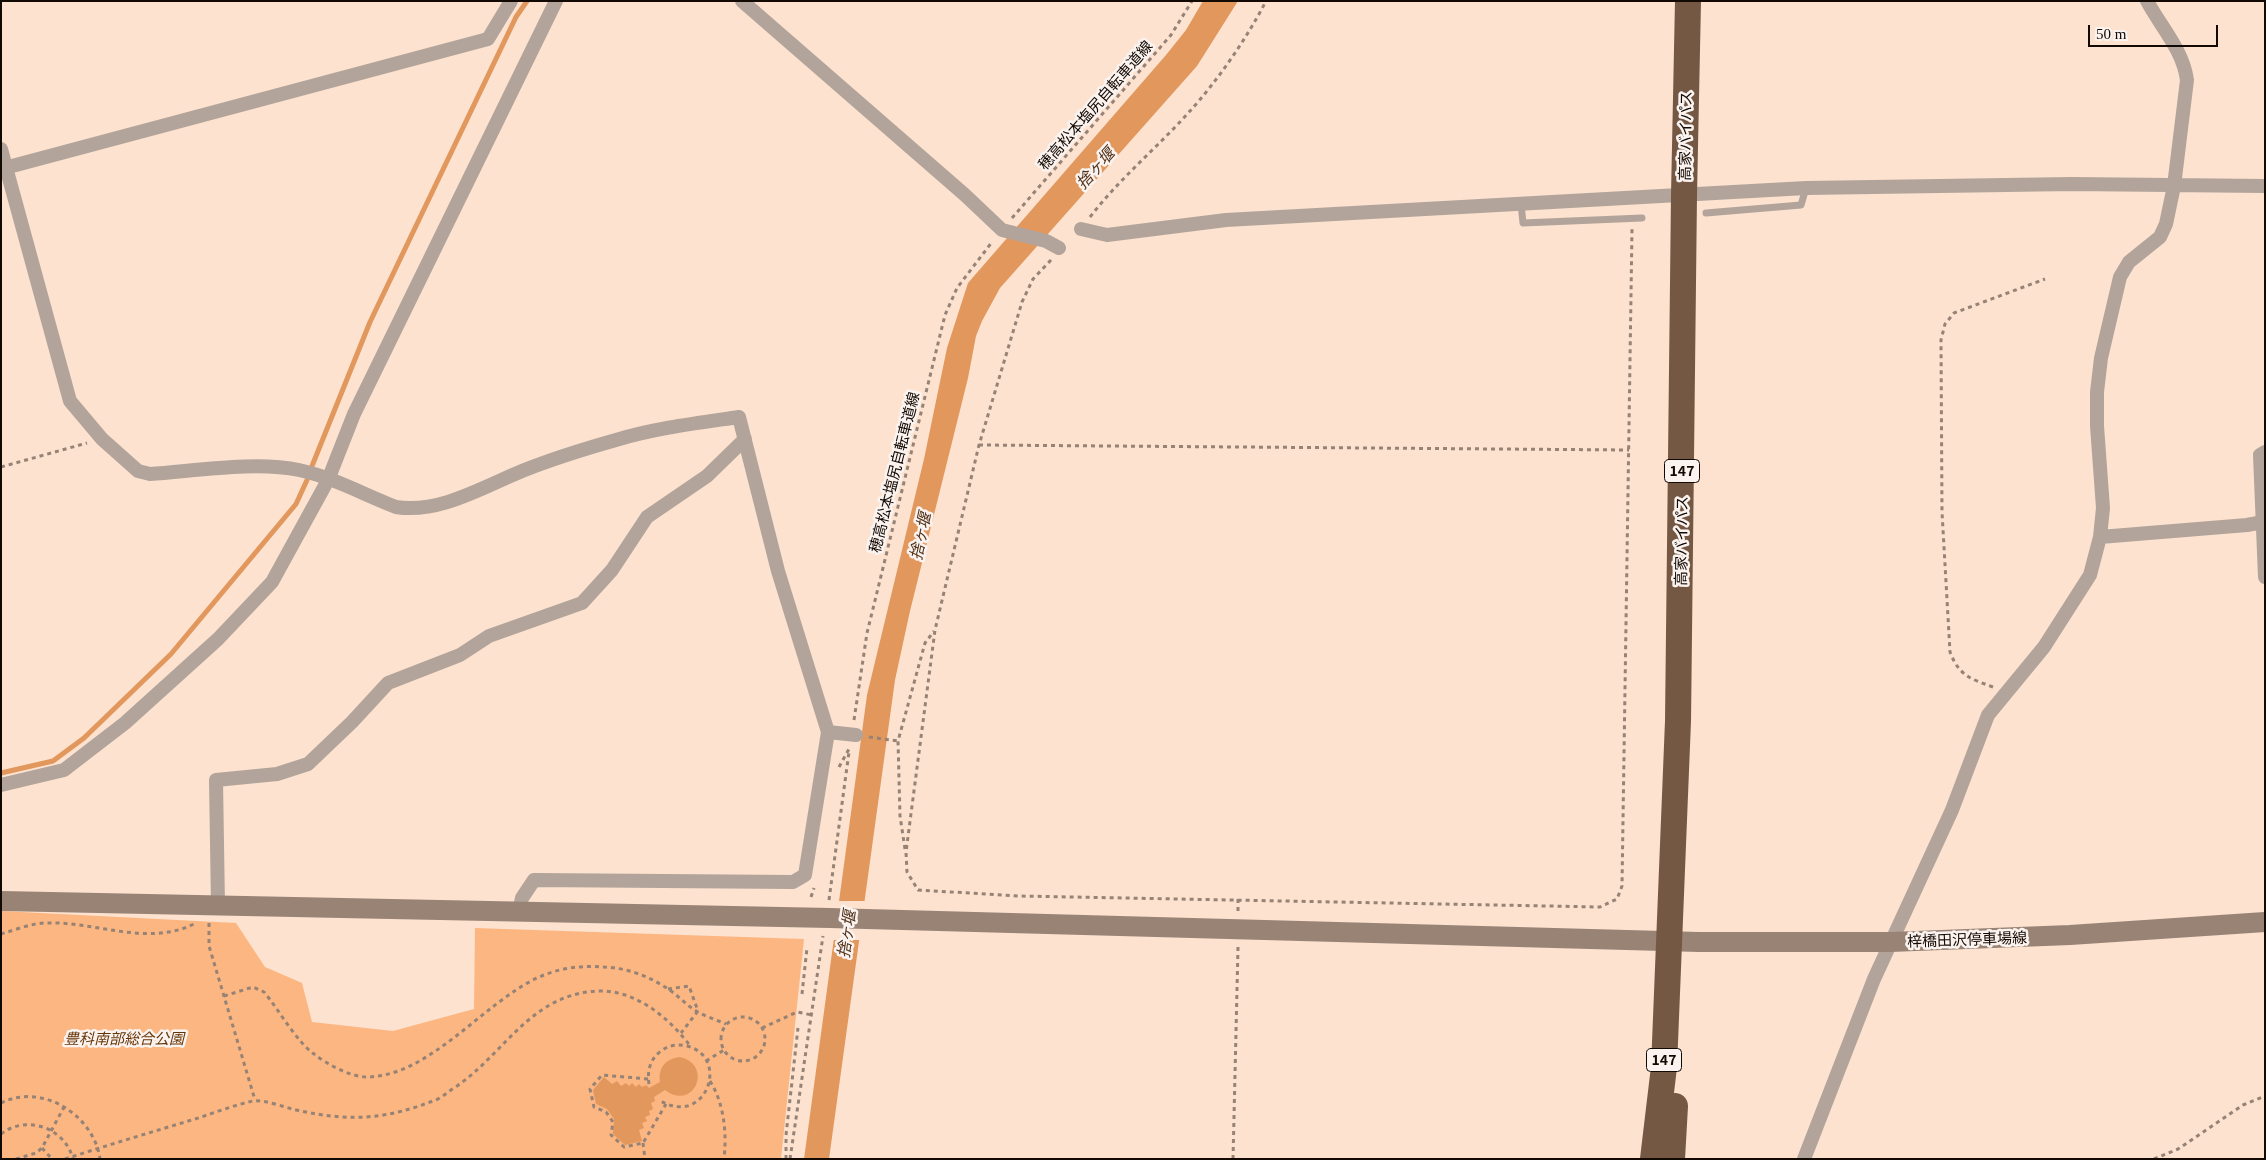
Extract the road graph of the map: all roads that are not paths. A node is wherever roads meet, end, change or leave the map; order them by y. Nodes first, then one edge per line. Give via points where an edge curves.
1 (511, 1) edge
2 (556, 1) edge
3 (742, 1) edge
4 (1688, 1) edge
5 (2147, 1) edge
6 (1, 149) edge
7 (4, 169) edge
8 (2174, 186) junction
9 (2265, 186) edge
10 (1806, 188) junction
11 (1684, 195) junction
12 (1521, 204) junction
13 (1706, 213) dead end
14 (1642, 218) dead end
15 (1081, 229) road end
16 (1059, 248) road end
17 (745, 439) junction
18 (2265, 452) edge
19 (328, 480) junction
20 (2264, 522) edge
21 (2100, 537) junction
22 (2265, 576) edge
23 (855, 729) road end
24 (828, 732) junction
25 (1, 785) edge
26 (1, 901) edge
27 (214, 912) junction
28 (519, 912) junction
29 (2265, 922) edge
30 (1890, 942) junction
31 (1668, 950) junction
32 (1653, 1159) edge
33 (1672, 1159) edge
34 (1804, 1159) edge

1 - 7 street via 488,39
2 - 19 street via 354,414
3 - 16 street via 1002,230 1009,227
4 - 11 highway, 高家バイパス / 147
5 - 8 street via 2185,66 2187,80
6 - 7 street
7 - 19 street via 70,401 102,440 138,471 150,474 272,467 300,470
8 - 9 street
8 - 10 street via 2062,184
8 - 21 street via 2160,237 2129,262 2120,278 2102,358 2097,418 2103,508
10 - 11 street
10 - 13 lane via 1801,205
11 - 12 street
11 - 31 highway, 高家バイパス / 147 via 1678,721
12 - 14 lane via 1523,223
12 - 15 street via 1226,220 1107,235
17 - 19 street via 739,417 654,430 524,470 451,501 412,510 396,507
17 - 24 street via 778,571
17 - 27 street via 707,476 647,518 612,570 582,602 489,636 460,655 388,682 308,764 277,774 216,780
18 - 20 street via 2260,455
19 - 25 street via 272,582 218,639 125,723 64,770
20 - 21 street
20 - 22 street
21 - 30 street via 2090,575 2071,606 2044,647 1988,715 1952,810
23 - 24 street
24 - 28 street via 803,878 793,882 534,880 522,898
26 - 27 street, 梓橋田沢停車場線
27 - 28 street, 梓橋田沢停車場線
28 - 31 street, 梓橋田沢停車場線 via 1238,931
29 - 30 street, 梓橋田沢停車場線 via 2070,935
30 - 31 street, 梓橋田沢停車場線
30 - 34 street
31 - 32 highway, 高家バイパス / 147 via 1664,1067
31 - 33 highway, 高家バイパス / 147 via 1676,1066

